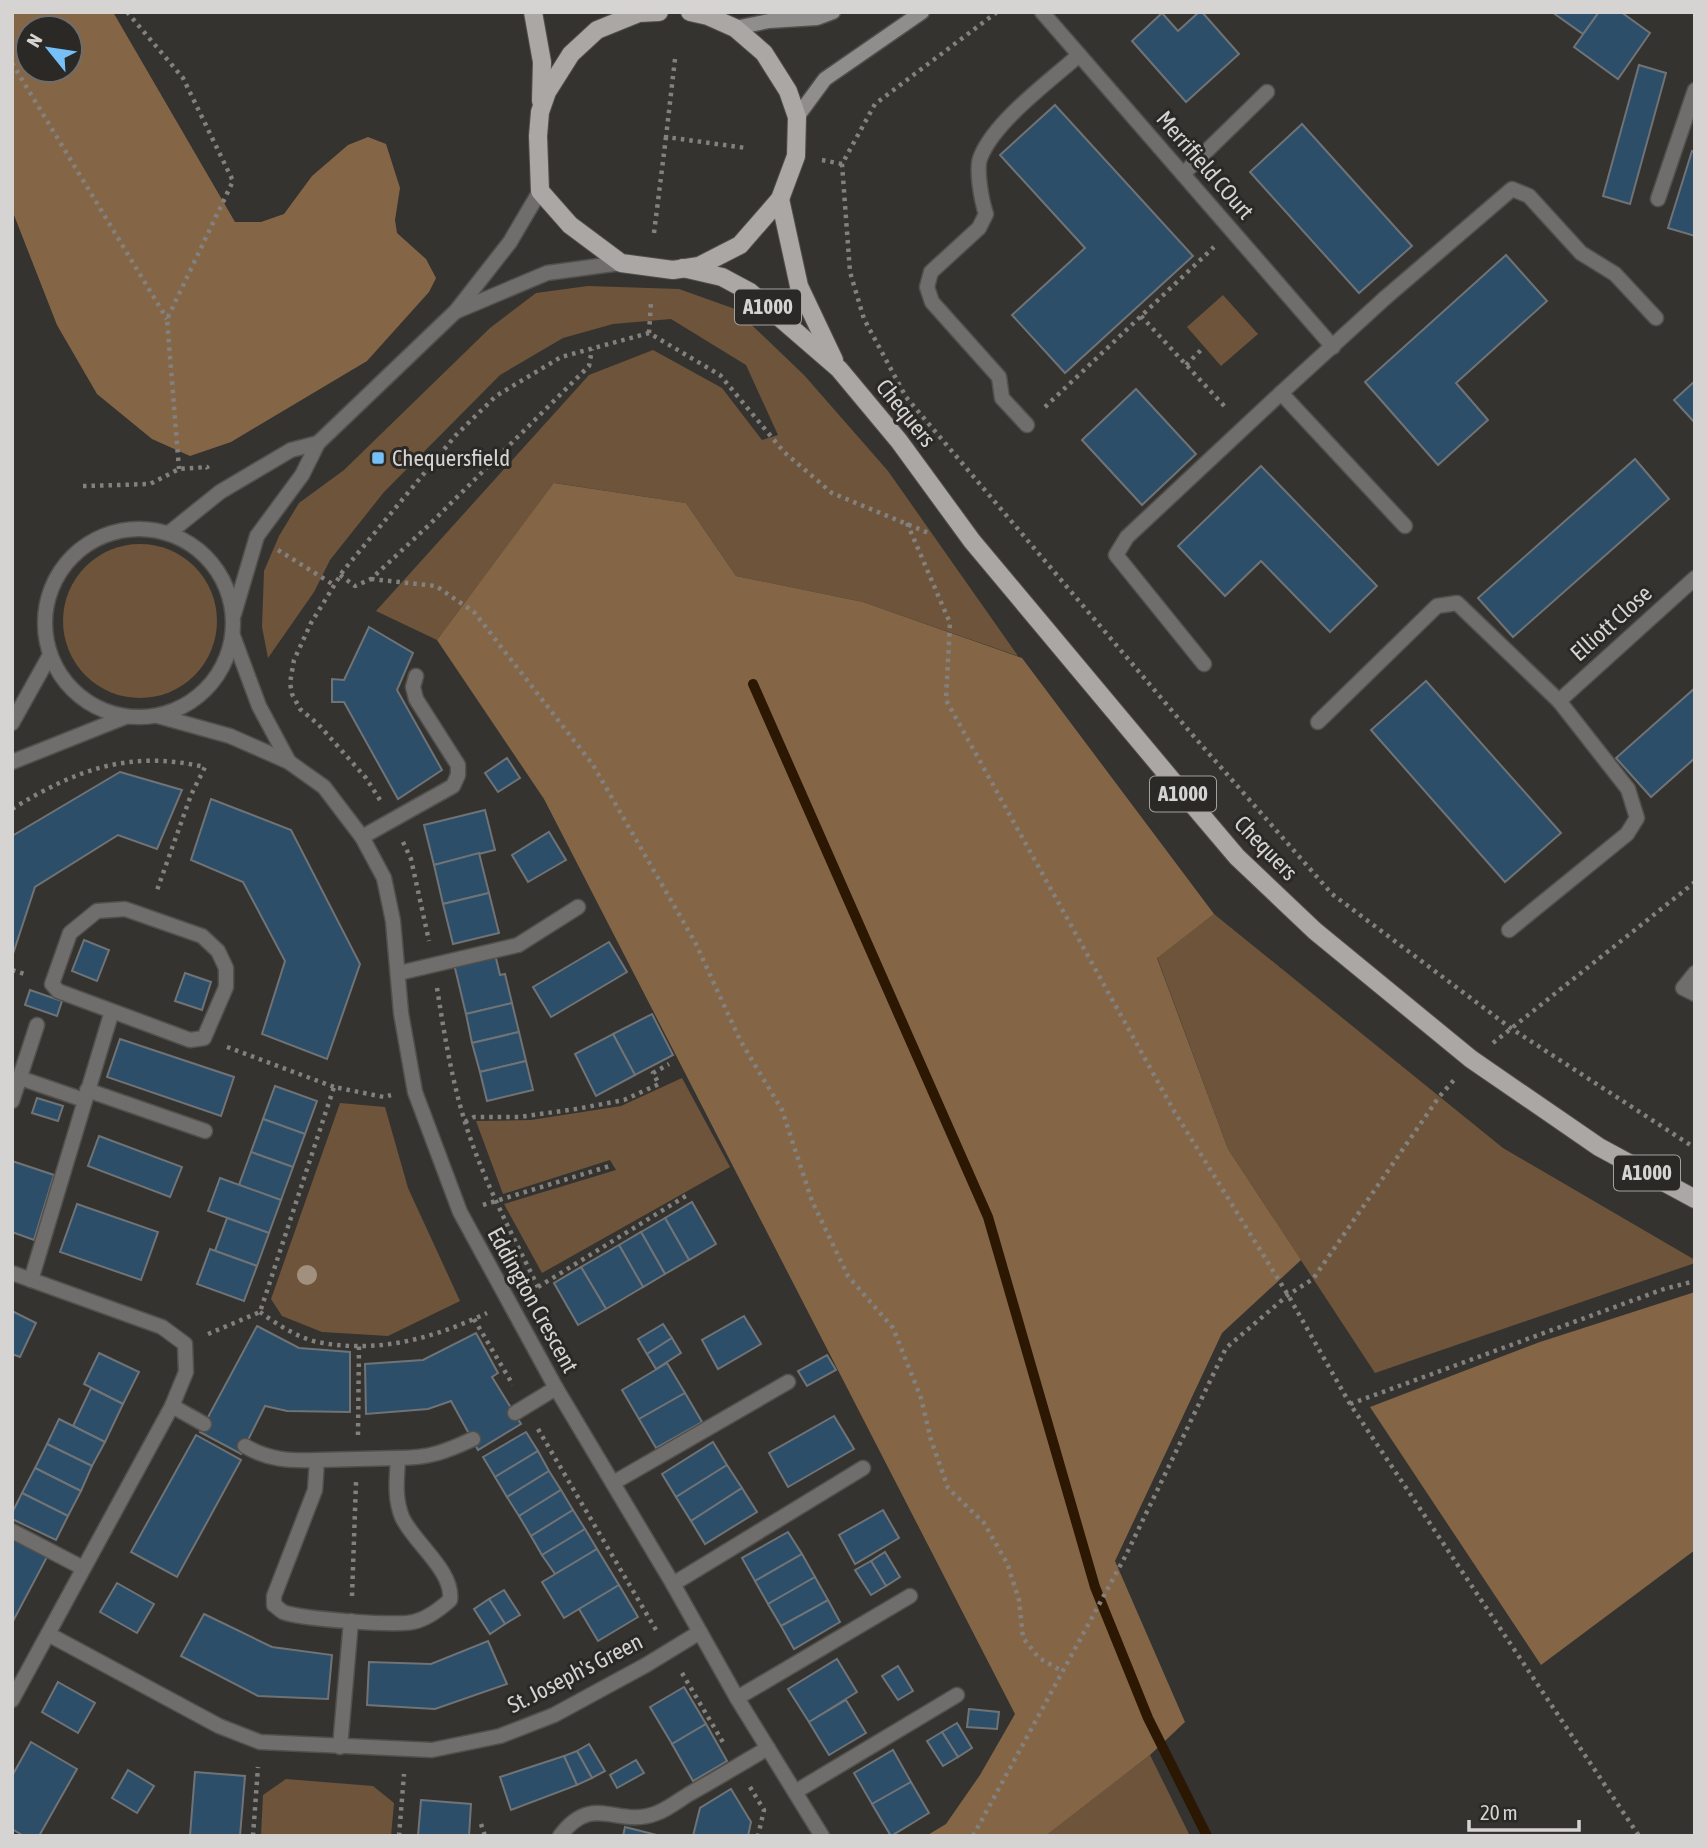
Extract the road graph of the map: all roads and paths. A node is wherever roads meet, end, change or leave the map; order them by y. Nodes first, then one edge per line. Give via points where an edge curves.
1 (127, 12) edge
2 (533, 12) edge
3 (659, 12) edge
4 (690, 12) edge
5 (833, 12) edge
6 (922, 12) edge
7 (997, 12) edge
8 (1042, 12) edge
9 (638, 13) edge
10 (735, 28) junction
11 (1079, 55) junction
12 (675, 59) dead end
13 (12, 63) edge
14 (1695, 90) edge
15 (1267, 92) dead end
16 (540, 112) junction
17 (797, 117) junction
18 (667, 137) junction
19 (746, 148) dead end
20 (818, 159) dead end
21 (842, 163) junction
22 (1183, 174) junction
23 (540, 191) junction
24 (780, 199) junction
25 (1658, 199) dead end
26 (1232, 231) junction
27 (654, 233) dead end
28 (621, 263) junction
29 (683, 268) junction
30 (651, 302) dead end
31 (456, 311) junction
32 (1141, 316) junction
33 (1656, 318) dead end
34 (167, 319) junction
35 (649, 333) junction
36 (1204, 346) dead end
37 (1333, 347) junction
38 (592, 349) junction
39 (1186, 365) junction
40 (839, 369) junction
41 (1282, 393) junction
42 (1027, 425) joint
43 (1244, 428) junction
44 (318, 443) junction
45 (179, 469) dead end
46 (1405, 526) dead end
47 (169, 533) junction
48 (340, 575) junction
49 (371, 579) junction
50 (1695, 579) edge
51 (234, 615) junction
52 (233, 635) junction
53 (50, 655) junction
54 (1205, 664) dead end
55 (416, 676) dead end
56 (290, 683) dead end
57 (1559, 701) junction
58 (158, 716) junction
59 (125, 717) junction
60 (12, 723) edge
61 (1318, 723) dead end
62 (12, 762) edge
63 (289, 762) junction
64 (12, 809) edge
65 (362, 837) junction
66 (1695, 882) edge
67 (578, 907) dead end
68 (148, 917) junction
69 (1509, 930) dead end
70 (399, 973) junction
71 (1695, 973) edge
72 (1695, 994) edge
73 (112, 1011) junction
74 (37, 1025) dead end
75 (1512, 1029) junction
76 (204, 1038) junction
77 (1471, 1059) junction
78 (669, 1064) dead end
79 (20, 1078) junction
80 (334, 1087) junction
81 (415, 1092) junction
82 (86, 1095) junction
83 (12, 1101) edge
84 (465, 1122) dead end
85 (205, 1131) dead end
86 (1695, 1148) edge
87 (613, 1165) dead end
88 (689, 1194) dead end
89 (1695, 1199) edge
90 (460, 1212) junction
91 (12, 1273) edge
92 (31, 1280) junction
93 (1695, 1281) edge
94 (538, 1287) dead end
95 (1288, 1294) junction
96 (260, 1312) junction
97 (185, 1345) junction
98 (788, 1382) dead end
99 (556, 1388) junction
100 (1350, 1404) junction
101 (172, 1406) junction
102 (520, 1410) junction
103 (205, 1424) dead end
104 (473, 1439) dead end
105 (245, 1446) dead end
106 (398, 1458) junction
107 (317, 1460) junction
108 (863, 1468) dead end
109 (613, 1483) junction
110 (12, 1531) edge
111 (83, 1568) junction
112 (673, 1584) junction
113 (911, 1596) dead end
114 (351, 1621) junction
115 (700, 1632) junction
116 (48, 1634) junction
117 (668, 1651) junction
118 (1062, 1671) junction
119 (957, 1695) dead end
120 (737, 1698) junction
121 (12, 1700) edge
122 (260, 1742) junction
123 (340, 1747) junction
124 (768, 1748) junction
125 (407, 1750) junction
126 (795, 1792) junction
127 (481, 1824) dead end
128 (253, 1836) edge
129 (399, 1836) edge
130 (485, 1836) edge
131 (559, 1836) edge
132 (821, 1836) edge
133 (972, 1836) edge
134 (1639, 1836) edge

1 - 34 path via 183,78 233,181
2 - 16 main road via 542,62
3 - 9 main road
4 - 10 main road
5 - 10 street
6 - 17 street via 825,79
7 - 21 path via 875,104
8 - 11 street, Merrifield COurt
9 - 16 main road via 597,30 571,54
10 - 17 main road via 764,53 788,91
11 - 22 street, Merrifield COurt
11 - 42 street via 999,127 979,158 986,214 979,228 931,272 927,287 932,302 999,377 1002,398
12 - 18 path
13 - 34 path
14 - 25 street
15 - 22 street
16 - 23 main road
17 - 24 main road via 796,156
18 - 19 path
18 - 27 path
20 - 21 path
21 - 75 path via 850,272 864,318 906,397 1332,894
22 - 26 street, Merrifield COurt
23 - 28 main road via 570,225
23 - 31 street via 510,243
24 - 29 main road via 740,245 699,266
24 - 40 main road, Chequers / A1000 via 799,286
26 - 32 path
26 - 37 street, Merrifield COurt
28 - 29 main road
28 - 31 street via 547,273
29 - 40 main road, Chequers / A1000 via 722,277 750,292
30 - 35 path
31 - 44 street
32 - 39 path
32 - 42 path
33 - 37 street via 1615,274 1581,253 1529,196 1512,189
34 - 45 path
35 - 38 path
35 - 95 path via 720,375 784,452 832,493 907,522 950,623 946,700 1174,1111
36 - 39 path
37 - 41 street
38 - 48 path via 561,357 496,396 456,435
38 - 49 path via 589,366
39 - 43 path
40 - 77 main road, Chequers / A1000 via 972,541 1237,857 1315,931
41 - 43 street
41 - 46 street
43 - 54 street via 1127,537 1116,555
44 - 47 street via 291,450 220,492
44 - 51 street via 302,475 257,536
47 - 51 street via 194,545 213,564 227,588
47 - 53 street via 139,528 110,533 83,547 62,568 48,595 44,625
48 - 49 path via 355,586
48 - 56 path via 311,624
49 - 118 path via 436,586 474,612 593,765 695,942 740,1041 782,1110 812,1201 848,1276 893,1328 921,1398 948,1488 984,1523 1007,1563 1019,1600 1023,1639 1040,1658
50 - 57 street, Elliott Close
51 - 52 street
52 - 58 street via 225,663 209,687 186,705
52 - 63 street, Eddington Crescent via 259,706
53 - 59 street via 61,678 79,697 100,710
53 - 60 street
55 - 65 street via 416,699 458,765 458,775 453,786
57 - 61 street via 1457,603 1437,606
57 - 69 street via 1628,789 1637,818 1627,834
58 - 59 street
58 - 63 street, Eddington Crescent via 230,736
59 - 62 street
63 - 65 street, Eddington Crescent via 324,788
64 - 68 path via 49,787 134,760 175,760 205,767
65 - 70 street, Eddington Crescent via 384,878
66 - 75 path
67 - 70 street via 517,945
68 - 73 street via 125,909 97,911 70,933 52,984 58,991
68 - 76 street via 202,936 218,951 226,968 226,987
70 - 81 street, Eddington Crescent
71 - 72 street via 1683,988
73 - 76 street via 190,1040
73 - 82 street
74 - 79 street
75 - 77 path
75 - 86 path
76 - 80 path
77 - 89 main road, Chequers / A1000 via 1599,1147
77 - 95 path via 1439,1097 1313,1279
78 - 84 path via 653,1073 659,1084 624,1100 519,1117 474,1117
79 - 82 street
79 - 83 street
80 - 81 path via 384,1097
80 - 96 path
81 - 90 street, Eddington Crescent
82 - 85 street
82 - 92 street
87 - 90 path
88 - 94 path
90 - 99 street, Eddington Crescent
91 - 92 street
92 - 97 street via 162,1327
93 - 100 path
95 - 100 path
95 - 118 path via 1226,1348 1126,1555
96 - 97 path
96 - 102 path via 321,1343 384,1346 440,1333 474,1319
97 - 101 street via 186,1372
98 - 109 street
99 - 102 street
99 - 109 street, Eddington Crescent
100 - 134 path
101 - 103 street
101 - 111 street
102 - 117 path
104 - 106 street via 424,1458
105 - 107 street via 287,1461
106 - 107 street
106 - 114 street via 396,1495 403,1518 449,1583 450,1600 413,1622
107 - 114 street via 316,1490 274,1605 300,1616
108 - 112 street
109 - 112 street, Eddington Crescent
110 - 111 street
111 - 116 street
112 - 115 street, Eddington Crescent
113 - 120 street
114 - 123 street
115 - 117 street, St. Joseph's Green
115 - 120 street, Eddington Crescent
116 - 121 street
116 - 122 street, St. Joseph's Green via 219,1727
117 - 125 street, St. Joseph's Green via 554,1715 500,1736 432,1751
118 - 133 path
119 - 126 street
120 - 124 street, Eddington Crescent
122 - 123 street, St. Joseph's Green
122 - 128 path
123 - 125 street, St. Joseph's Green
124 - 126 street, Eddington Crescent
124 - 131 street via 656,1814 633,1818 585,1814 571,1821
125 - 129 path
126 - 132 street, Eddington Crescent
127 - 130 path

